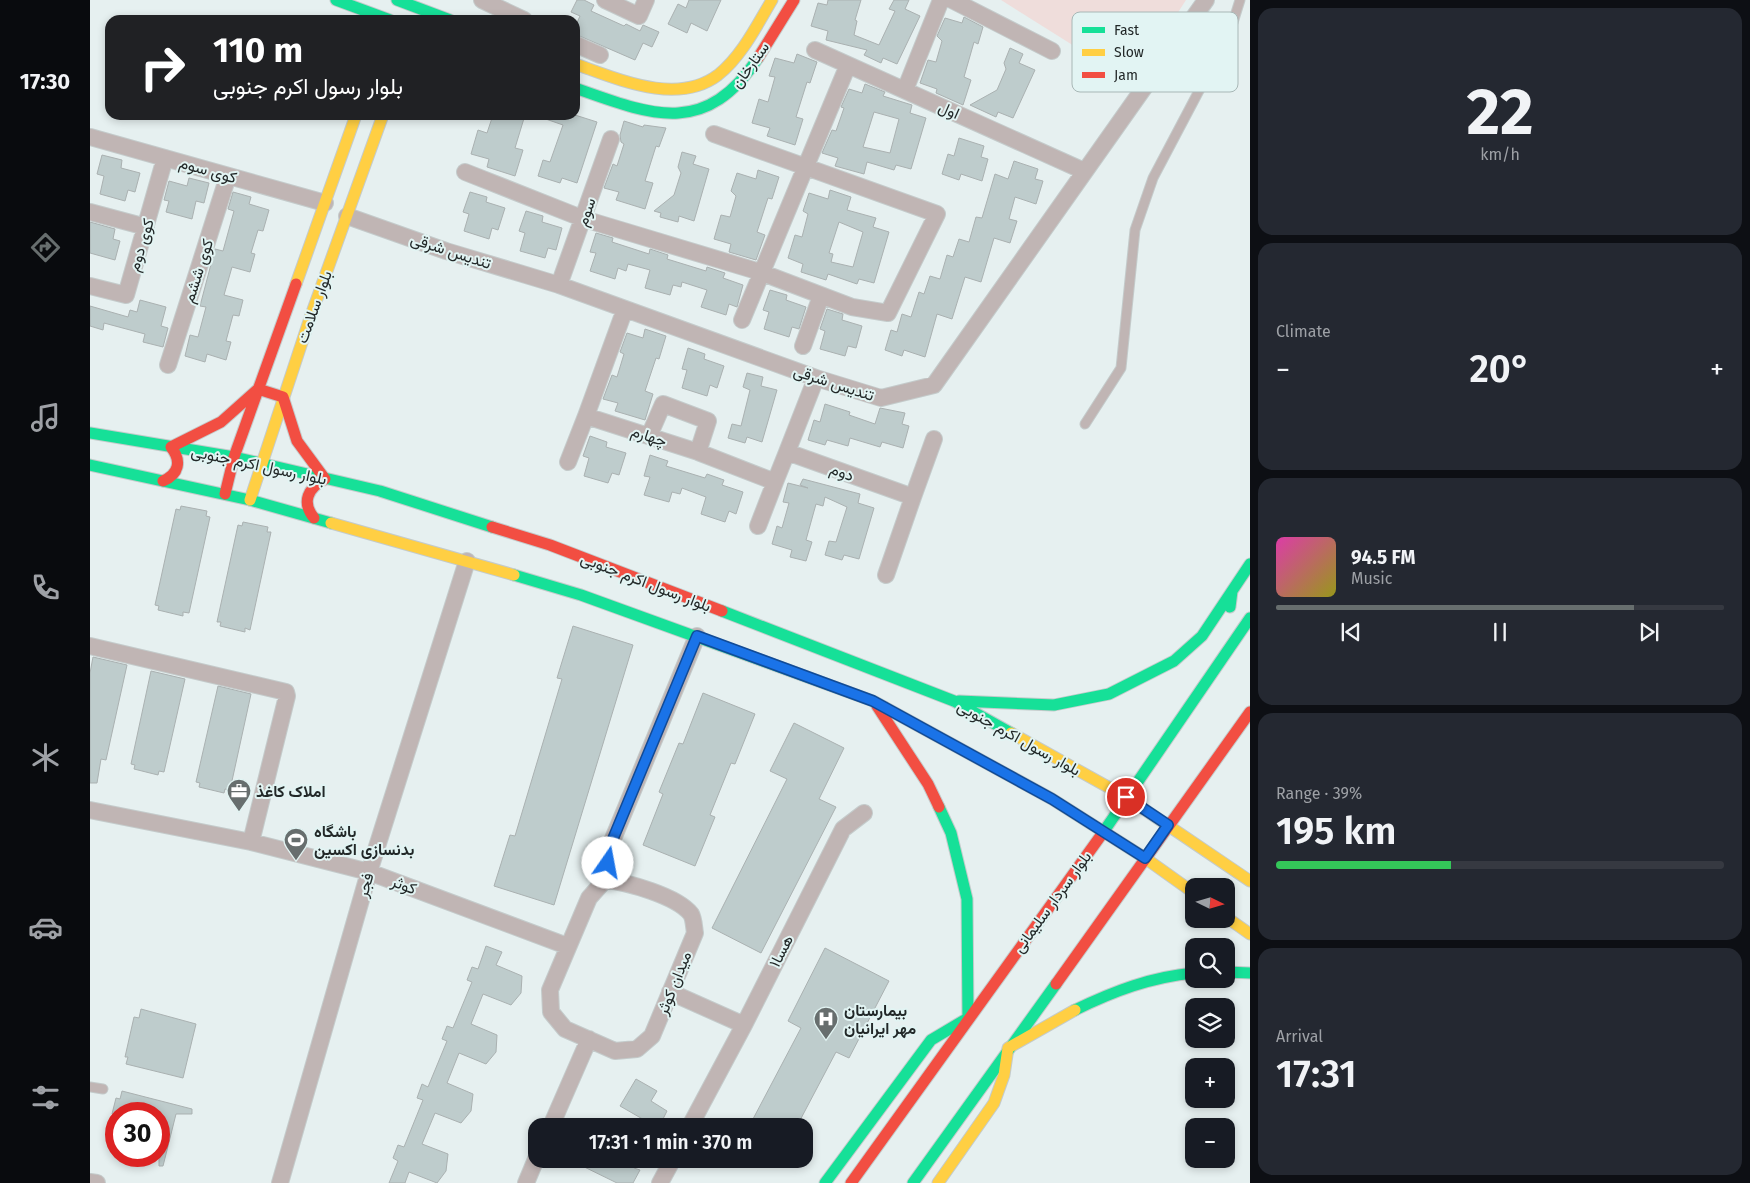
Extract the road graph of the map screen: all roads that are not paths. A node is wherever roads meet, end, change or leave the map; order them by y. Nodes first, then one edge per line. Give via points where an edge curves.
1 (336, 0) edge
2 (397, 0) edge
3 (482, 0) edge
4 (605, 0) edge
5 (646, 0) edge
6 (772, 0) edge
7 (794, 0) edge
8 (941, 0) edge
9 (952, 0) edge
10 (1206, 0) edge
11 (1240, 0) edge
12 (498, 9) edge
13 (1197, 12) edge
14 (1236, 12) edge
15 (376, 15) edge
16 (391, 15) edge
17 (420, 15) edge
18 (512, 15) edge
19 (580, 46) edge
20 (815, 50) dead end
21 (1052, 51) dead end
22 (600, 55) dead end
23 (848, 65) junction
24 (580, 66) edge
25 (580, 90) edge
26 (905, 90) junction
27 (1140, 92) edge
28 (1198, 92) edge
29 (354, 120) edge
30 (381, 120) edge
31 (714, 134) dead end
32 (90, 137) edge
33 (611, 139) dead end
34 (165, 158) junction
35 (804, 168) junction
36 (1084, 171) junction
37 (465, 172) dead end
38 (228, 176) junction
39 (325, 203) junction
40 (90, 212) edge
41 (347, 216) junction
42 (584, 219) junction
43 (146, 228) junction
44 (760, 272) junction
45 (559, 285) junction
46 (90, 286) edge
47 (821, 296) junction
48 (625, 309) junction
49 (742, 320) dead end
50 (803, 346) dead end
51 (168, 365) dead end
52 (816, 378) junction
53 (258, 389) junction
54 (283, 397) junction
55 (586, 416) junction
56 (1085, 424) dead end
57 (90, 433) edge
58 (648, 436) junction
59 (934, 439) dead end
60 (171, 447) junction
61 (698, 452) junction
62 (788, 452) junction
63 (234, 457) junction
64 (568, 462) dead end
65 (90, 464) edge
66 (260, 464) junction
67 (325, 479) junction
68 (163, 481) junction
69 (775, 482) junction
70 (225, 494) junction
71 (913, 497) junction
72 (250, 500) junction
73 (314, 518) junction
74 (758, 526) dead end
75 (467, 561) junction
76 (1250, 564) edge
77 (886, 575) dead end
78 (1232, 591) junction
79 (1250, 618) edge
80 (697, 636) junction
81 (90, 646) edge
82 (1223, 655) junction
83 (873, 701) junction
84 (954, 701) junction
85 (1250, 712) edge
86 (1126, 797) junction
87 (90, 810) edge
88 (864, 813) dead end
89 (1168, 825) junction
90 (1104, 831) junction
91 (251, 842) junction
92 (1145, 858) junction
93 (369, 872) junction
94 (605, 880) junction
95 (1250, 881) edge
96 (1185, 887) edge
97 (1235, 923) edge
98 (1250, 934) edge
99 (567, 946) junction
100 (1235, 972) edge
101 (1185, 973) edge
102 (1250, 973) edge
103 (670, 992) junction
104 (968, 1018) junction
105 (744, 1025) junction
106 (589, 1039) junction
107 (1008, 1048) junction
108 (90, 1087) edge
109 (103, 1089) dead end
110 (554, 1118) edge
111 (694, 1118) edge
112 (532, 1168) edge
113 (668, 1168) edge
114 (90, 1182) edge
115 (97, 1183) edge
116 (280, 1183) edge
117 (526, 1183) edge
118 (660, 1183) edge
119 (825, 1183) edge
120 (851, 1183) edge
121 (913, 1183) edge
122 (938, 1183) edge

1 - 15 main road
2 - 16 main road
2 - 17 main road
3 - 12 street
4 - 5 street via 639,16
6 - 24 main road, ستارخان via 741,50 718,75 690,89 629,83
7 - 25 main road, ستارخان via 736,89 716,103 692,113 645,112
8 - 26 street
9 - 21 street
10 - 13 street, تندیس شرقی
11 - 14 lane
12 - 18 street
19 - 22 street
20 - 23 street, اول
23 - 26 street, اول
23 - 35 street
26 - 36 street, اول
27 - 36 street, تندیس شرقی
28 - 56 lane via 1153,178 1135,230 1121,368
29 - 39 main road, بلوار سلامت
30 - 41 main road, بلوار سلامت
31 - 35 street
32 - 34 street, کوی سوم
33 - 42 street, سوم
34 - 38 street, کوی سوم
34 - 43 street, کوی دوم
35 - 44 street
35 - 47 street via 937,214 888,313 852,307
36 - 52 street, تندیس شرقی via 934,385 880,398
37 - 42 street
38 - 39 street, کوی سوم
38 - 51 street, کوی ششم
39 - 53 main road, بلوار سلامت
40 - 43 street
41 - 45 street, تندیس شرقی via 446,251
41 - 54 main road, بلوار سلامت
42 - 44 street
42 - 45 street, سوم
43 - 46 street, کوی دوم via 126,295
44 - 47 street
44 - 49 street
45 - 48 street, تندیس شرقی
47 - 50 street
48 - 52 street, تندیس شرقی
48 - 55 street
52 - 62 street
53 - 54 main road
53 - 60 main road via 221,422
53 - 63 main road, بلوار سلامت
54 - 66 main road, بلوار سلامت
54 - 67 main road via 293,434 303,454
55 - 58 street, چهارم
55 - 64 street
57 - 60 main road, بلوار رسول اکرم جنوبی
58 - 61 street, چهارم
58 - 61 street via 662,404 708,421
59 - 71 street
60 - 63 main road, بلوار رسول اکرم جنوبی
60 - 68 main road via 179,459 179,466 176,473
61 - 69 street, چهارم
62 - 69 street
62 - 71 street, دوم
63 - 66 main road, بلوار رسول اکرم جنوبی
63 - 70 main road, بلوار سلامت
65 - 68 main road, بلوار رسول اکرم جنوبی
66 - 67 main road, بلوار رسول اکرم جنوبی
66 - 72 main road, بلوار سلامت
67 - 73 main road via 311,488 308,495 307,504
67 - 84 main road, بلوار رسول اکرم جنوبی via 380,491 550,546
68 - 70 main road, بلوار رسول اکرم جنوبی
69 - 74 street
70 - 72 main road, بلوار رسول اکرم جنوبی
71 - 77 street
72 - 73 main road, بلوار رسول اکرم جنوبی
73 - 75 main road, بلوار رسول اکرم جنوبی
75 - 80 main road, بلوار رسول اکرم جنوبی via 581,595
75 - 93 street, فجر
76 - 78 main road
78 - 82 main road
78 - 84 main road via 1202,636 1174,661 1109,694 1054,705
79 - 82 main road, بلوار سردار سلیمانی
80 - 83 main road, بلوار رسول اکرم جنوبی
80 - 94 street via 610,846
81 - 91 street via 286,692
82 - 86 main road, بلوار سردار سلیمانی
83 - 90 main road, بلوار رسول اکرم جنوبی
83 - 104 main road via 928,784 951,833 966,899
84 - 86 main road, بلوار رسول اکرم جنوبی
85 - 89 main road
86 - 89 main road, بلوار رسول اکرم جنوبی
86 - 90 main road, بلوار سردار سلیمانی
87 - 91 street, کوثر
88 - 105 street, هسا۱ via 843,829
89 - 92 main road
89 - 95 main road, بلوار رسول اکرم جنوبی
90 - 92 main road, بلوار رسول اکرم جنوبی
90 - 104 main road, بلوار سردار سلیمانی
91 - 93 street, کوثر
92 - 96 main road, بلوار رسول اکرم جنوبی
92 - 107 main road
93 - 99 street, کوثر
93 - 116 street, فجر
94 - 99 street, میدان کوثر via 589,898
94 - 103 street, میدان کوثر via 625,882 678,903 692,915 695,933
97 - 98 main road
99 - 106 street, میدان کوثر via 550,990 550,1012 565,1029
100 - 102 main road
101 - 107 main road via 1124,987 1078,1008
103 - 105 street
103 - 106 street, میدان کوثر via 652,1036 637,1049 615,1051
104 - 119 main road via 931,1040
104 - 120 main road, بلوار سردار سلیمانی
105 - 111 street, هسا۱
106 - 110 street
107 - 121 main road
107 - 122 main road via 1004,1075 994,1103
108 - 109 lane
112 - 117 street
113 - 118 street
114 - 115 street

